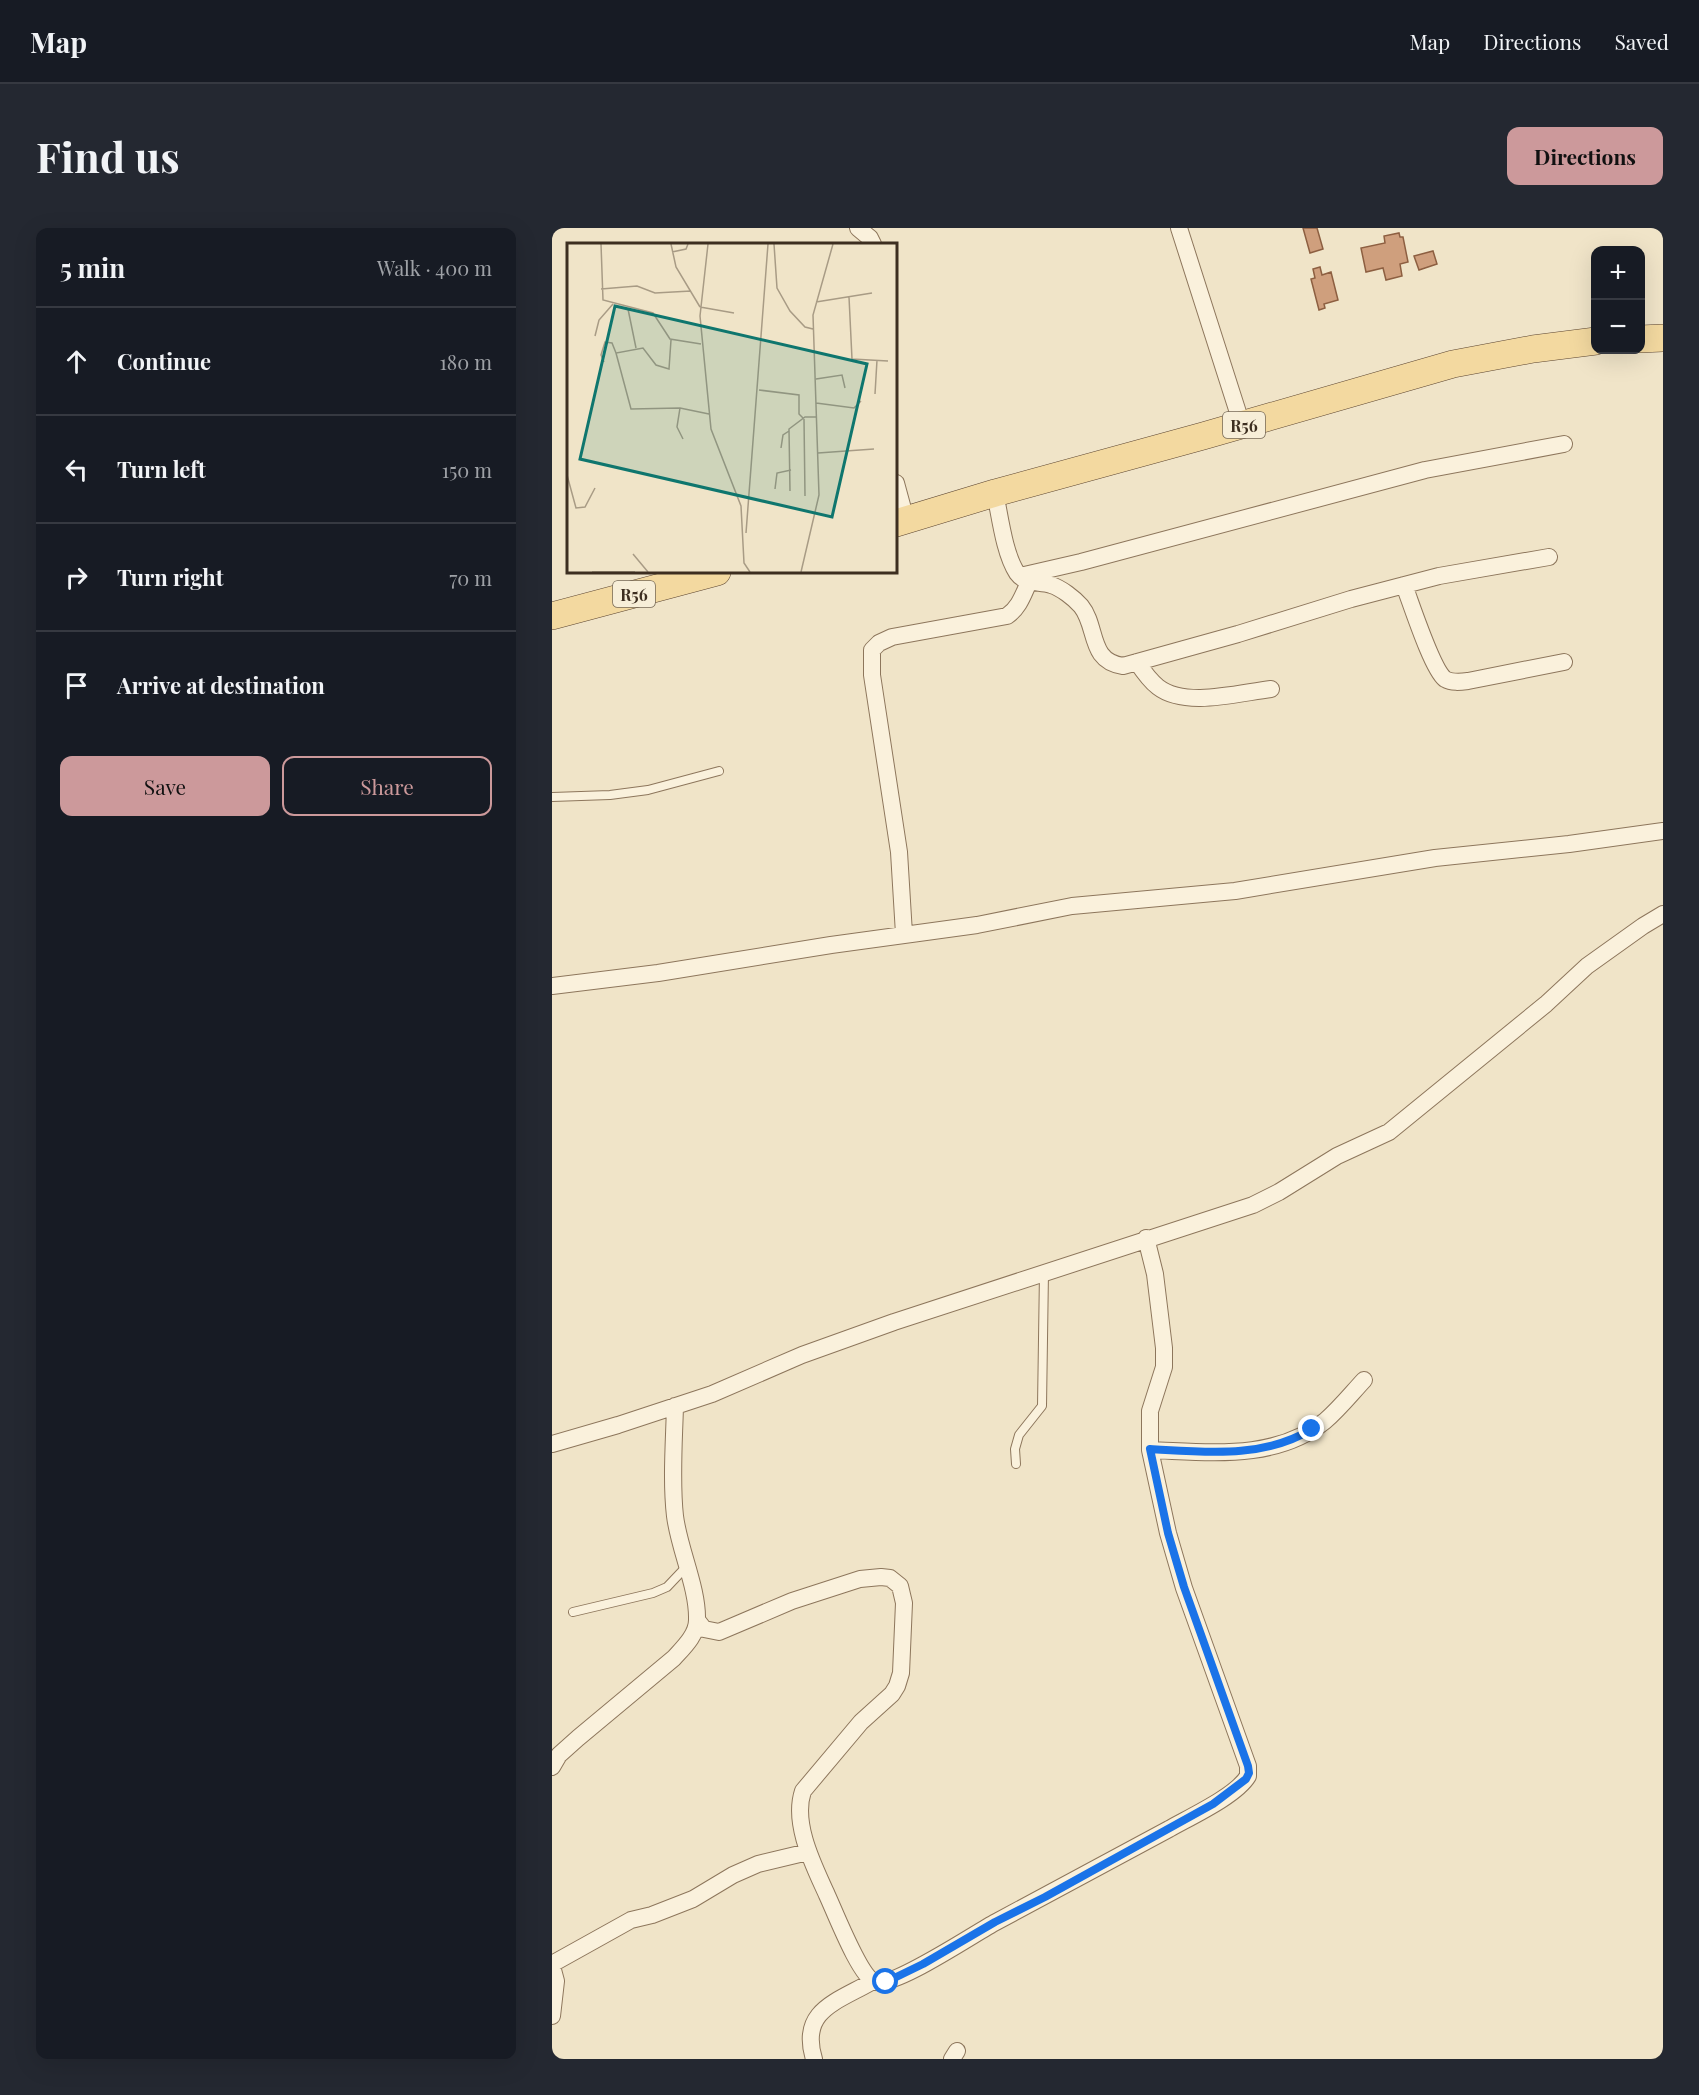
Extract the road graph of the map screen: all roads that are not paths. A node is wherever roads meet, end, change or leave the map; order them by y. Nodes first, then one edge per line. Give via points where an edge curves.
1 (858, 228) edge
2 (1179, 228) edge
3 (872, 243) edge
4 (1663, 338) edge
5 (1645, 339) edge
6 (1591, 342) edge
7 (1242, 425) junction
8 (1564, 444) dead end
9 (897, 491) edge
10 (995, 493) junction
11 (901, 521) edge
12 (1549, 556) dead end
13 (713, 573) edge
14 (1025, 579) junction
15 (1404, 585) junction
16 (552, 616) edge
17 (1137, 662) junction
18 (1564, 662) dead end
19 (1271, 689) dead end
20 (719, 771) dead end
21 (552, 797) edge
22 (1663, 831) edge
23 (1663, 915) edge
24 (904, 934) junction
25 (552, 986) edge
26 (1146, 1238) junction
27 (1044, 1272) junction
28 (1364, 1380) dead end
29 (675, 1406) junction
30 (552, 1444) edge
31 (1150, 1449) junction
32 (1016, 1464) dead end
33 (686, 1567) junction
34 (573, 1612) dead end
35 (697, 1620) junction
36 (552, 1767) edge
37 (808, 1852) junction
38 (552, 1965) edge
39 (873, 1981) junction
40 (552, 2016) edge
41 (814, 2059) edge

1 - 3 street
2 - 7 street
4 - 5 main road
6 - 7 main road, R56 via 1453,364
7 - 10 main road, R56
8 - 14 street via 1425,470
9 - 11 street
10 - 11 main road, R56
10 - 14 street via 1010,557
12 - 15 street
13 - 16 main road, R56
14 - 17 street via 1051,585 1076,601 1083,608 1098,649 1109,662 1123,666
14 - 24 street via 1019,604 1007,616 892,637 872,650 872,675 899,852
15 - 17 street
15 - 18 street via 1432,656 1452,682
17 - 19 street via 1154,684 1174,695 1199,698
20 - 21 lane via 639,791
22 - 24 street via 1435,858 1235,891 1072,906 977,925
23 - 26 street via 1587,966 1389,1132 1337,1156 1253,1205
24 - 25 street
26 - 27 street
26 - 31 street via 1155,1274 1164,1348 1164,1367 1150,1411
27 - 29 street via 802,1355
27 - 32 lane via 1042,1406 1019,1435
28 - 31 street via 1326,1420 1288,1442 1233,1452
29 - 30 street
29 - 33 street via 675,1516
31 - 39 street via 1184,1587 1248,1766 1248,1776 1213,1804 923,1964 886,1982
33 - 34 lane via 667,1587 653,1593
33 - 35 street
35 - 36 street via 690,1639 674,1658 559,1755
35 - 37 street via 704,1629 719,1632 792,1601 860,1579 891,1578 900,1586 901,1673 897,1686 803,1791 799,1812
37 - 38 street via 758,1864 693,1899 631,1920
37 - 39 street via 849,1943 866,1976
38 - 40 street via 556,1981
39 - 41 street via 822,2010 815,2019 809,2035

